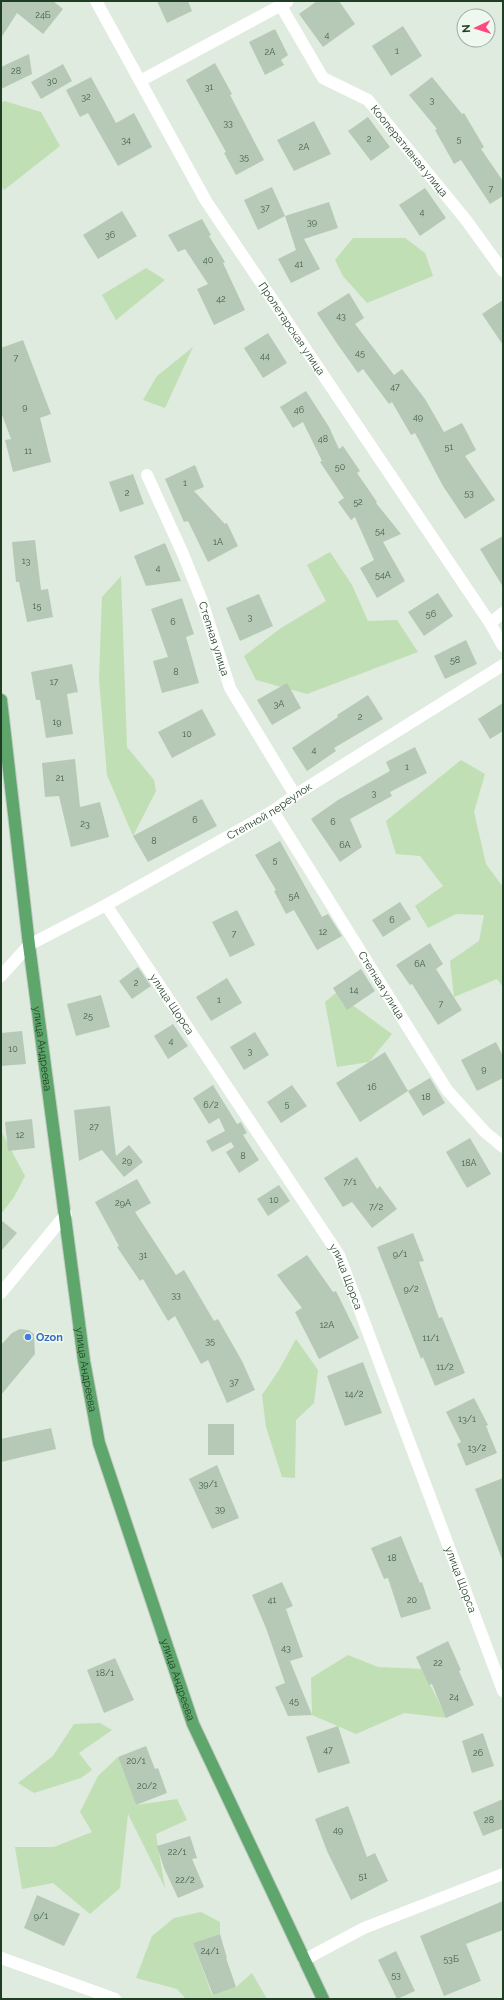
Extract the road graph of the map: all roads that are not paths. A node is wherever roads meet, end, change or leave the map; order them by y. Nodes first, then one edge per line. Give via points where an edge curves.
1 (96, 1) edge
2 (284, 3) edge
3 (140, 81) junction
4 (503, 271) edge
5 (146, 475) dead end
6 (503, 613) edge
7 (490, 623) junction
8 (503, 646) edge
9 (503, 665) edge
10 (1, 700) edge
11 (295, 795) junction
12 (272, 812) junction
13 (106, 905) junction
14 (29, 945) junction
15 (1, 976) edge
16 (503, 1147) edge
17 (66, 1214) junction
18 (1, 1293) edge
19 (503, 1691) edge
20 (503, 1874) edge
21 (1, 1958) edge
22 (304, 1960) junction
23 (115, 1999) edge
24 (323, 1999) edge

1 - 3 street, Пролетарская улица
2 - 3 street
2 - 4 street, Кооперативная улица via 322,78 368,100 466,220
3 - 7 street, Пролетарская улица via 206,201
5 - 11 street, Степная улица via 202,601 230,688
6 - 7 street
7 - 8 street, Пролетарская улица
9 - 11 street, Степной переулок
10 - 14 main road, улица Андреева
11 - 12 street, Степной переулок
12 - 13 street, Степной переулок
12 - 16 street, Степная улица via 447,1090 485,1132
13 - 14 street, Степной переулок
13 - 19 street, улица Щорса via 339,1255
14 - 15 street
14 - 17 main road, улица Андреева
17 - 18 street
17 - 22 main road, улица Андреева via 84,1361 99,1443 193,1724
20 - 22 street via 364,1928
21 - 23 street
22 - 24 main road, улица Андреева

